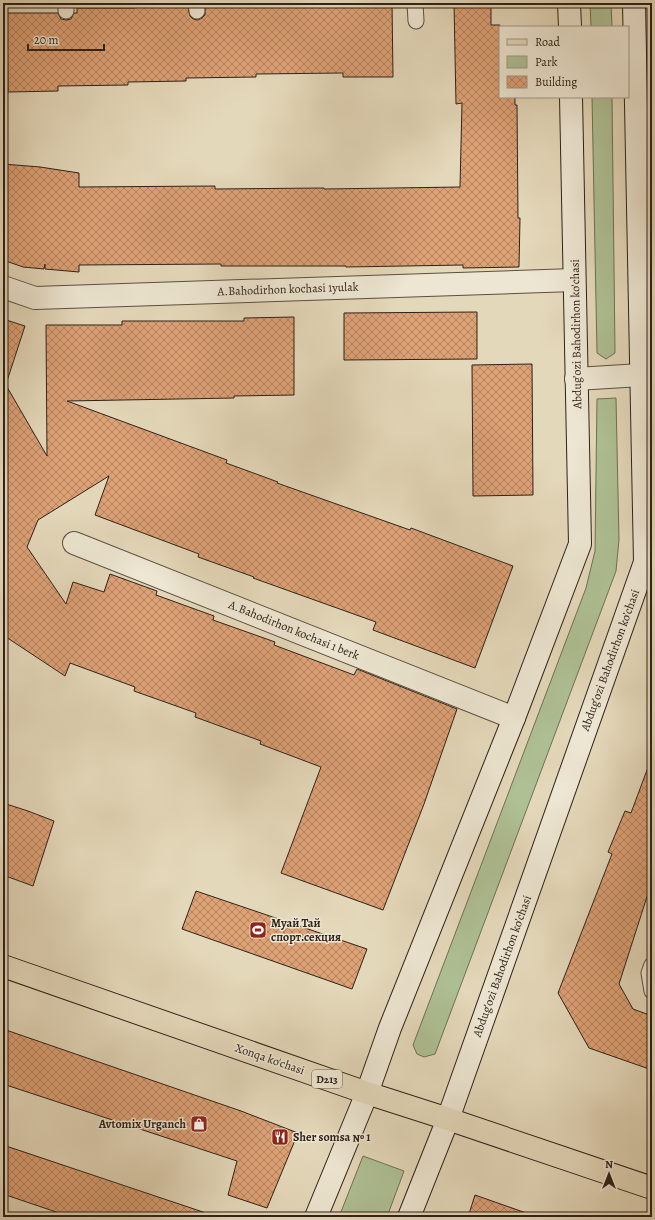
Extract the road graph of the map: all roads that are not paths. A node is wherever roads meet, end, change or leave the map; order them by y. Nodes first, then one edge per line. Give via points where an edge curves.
1 (415, 3) edge
2 (569, 3) edge
3 (634, 3) edge
4 (416, 21) dead end
5 (570, 26) edge
6 (571, 98) edge
7 (645, 191) edge
8 (574, 280) junction
9 (3, 287) edge
10 (641, 375) junction
11 (576, 379) junction
12 (74, 543) dead end
13 (648, 562) edge
14 (514, 718) junction
15 (652, 965) edge
16 (3, 966) edge
17 (652, 991) edge
18 (367, 1093) junction
19 (448, 1118) junction
20 (652, 1188) edge
21 (316, 1217) edge
22 (409, 1217) edge

1 - 4 lane
2 - 5 main road
3 - 7 main road, Abdug’ozi Bahodirhon ko’chasi
6 - 8 main road, Abdug’ozi Bahodirhon ko’chasi
7 - 10 main road, Abdug’ozi Bahodirhon ko’chasi
8 - 9 main road, A.Bahodirhon kochasi 1yulak via 35,298
8 - 11 main road, Abdug’ozi Bahodirhon ko’chasi
10 - 11 main road
10 - 13 main road, Abdug’ozi Bahodirhon ko’chasi
11 - 14 main road, Abdug’ozi Bahodirhon ko’chasi via 580,544
12 - 14 main road, A.Bahodirhon kochasi 1 berk
13 - 19 main road, Abdug’ozi Bahodirhon ko’chasi
14 - 18 main road, Abdug’ozi Bahodirhon ko’chasi via 390,1028
15 - 17 lane via 649,973
16 - 18 main road, Xonqa ko'chasi / D213
18 - 19 main road, Xonqa ko'chasi / D213
18 - 21 main road, Abdug’ozi Bahodirhon ko’chasi
19 - 20 main road, Xonqa ko'chasi / D213
19 - 22 main road, Abdug’ozi Bahodirhon ko’chasi

